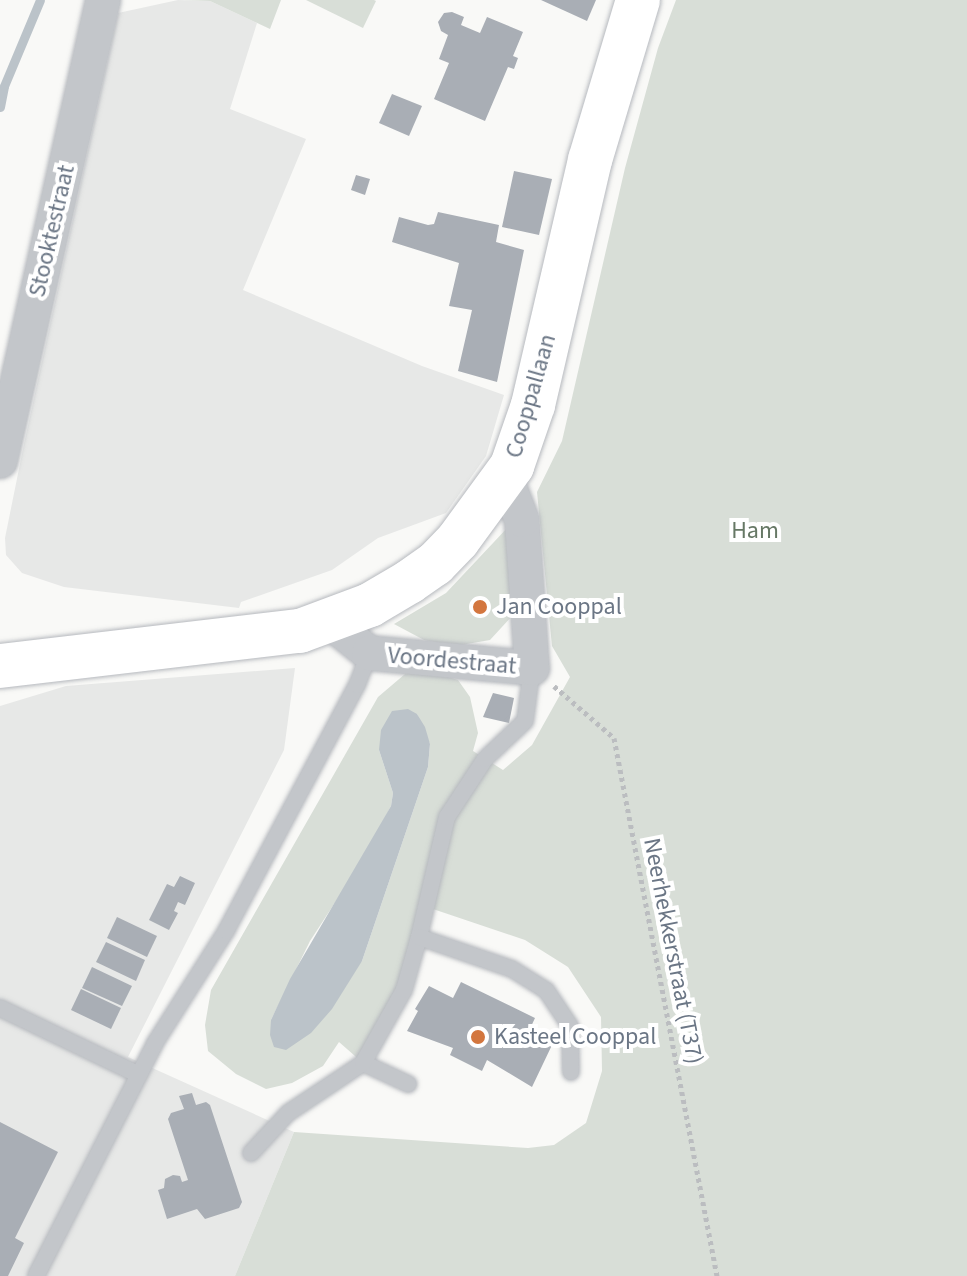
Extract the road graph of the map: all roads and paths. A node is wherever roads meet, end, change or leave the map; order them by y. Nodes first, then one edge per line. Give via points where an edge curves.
1 (103, 0) edge
2 (638, 0) edge
3 (0, 461) edge
4 (505, 476) junction
5 (330, 622) junction
6 (369, 653) junction
7 (0, 666) edge
8 (532, 668) junction
9 (419, 937) junction
10 (0, 1008) edge
11 (363, 1063) junction
12 (571, 1072) dead end
13 (139, 1075) junction
14 (408, 1084) dead end
15 (251, 1153) dead end
16 (36, 1276) edge
17 (717, 1276) edge

1 - 3 street, Stooktestraat
2 - 4 street, Cooppallaan via 590,160 533,405
4 - 5 street, Cooppallaan via 435,564 370,605
4 - 8 street, Voordestraat via 522,520
5 - 6 street, Voordestraat
5 - 7 street, Cooppallaan via 300,631
6 - 8 street, Voordestraat
6 - 13 lane via 226,931
8 - 9 lane via 525,721 485,759 447,817
8 - 17 path, Neerhekkerstraat (T37) via 614,738
9 - 11 lane via 404,990
9 - 12 lane via 512,969 546,990 570,1026
10 - 13 lane
11 - 14 lane
11 - 15 lane via 288,1113
13 - 16 lane

